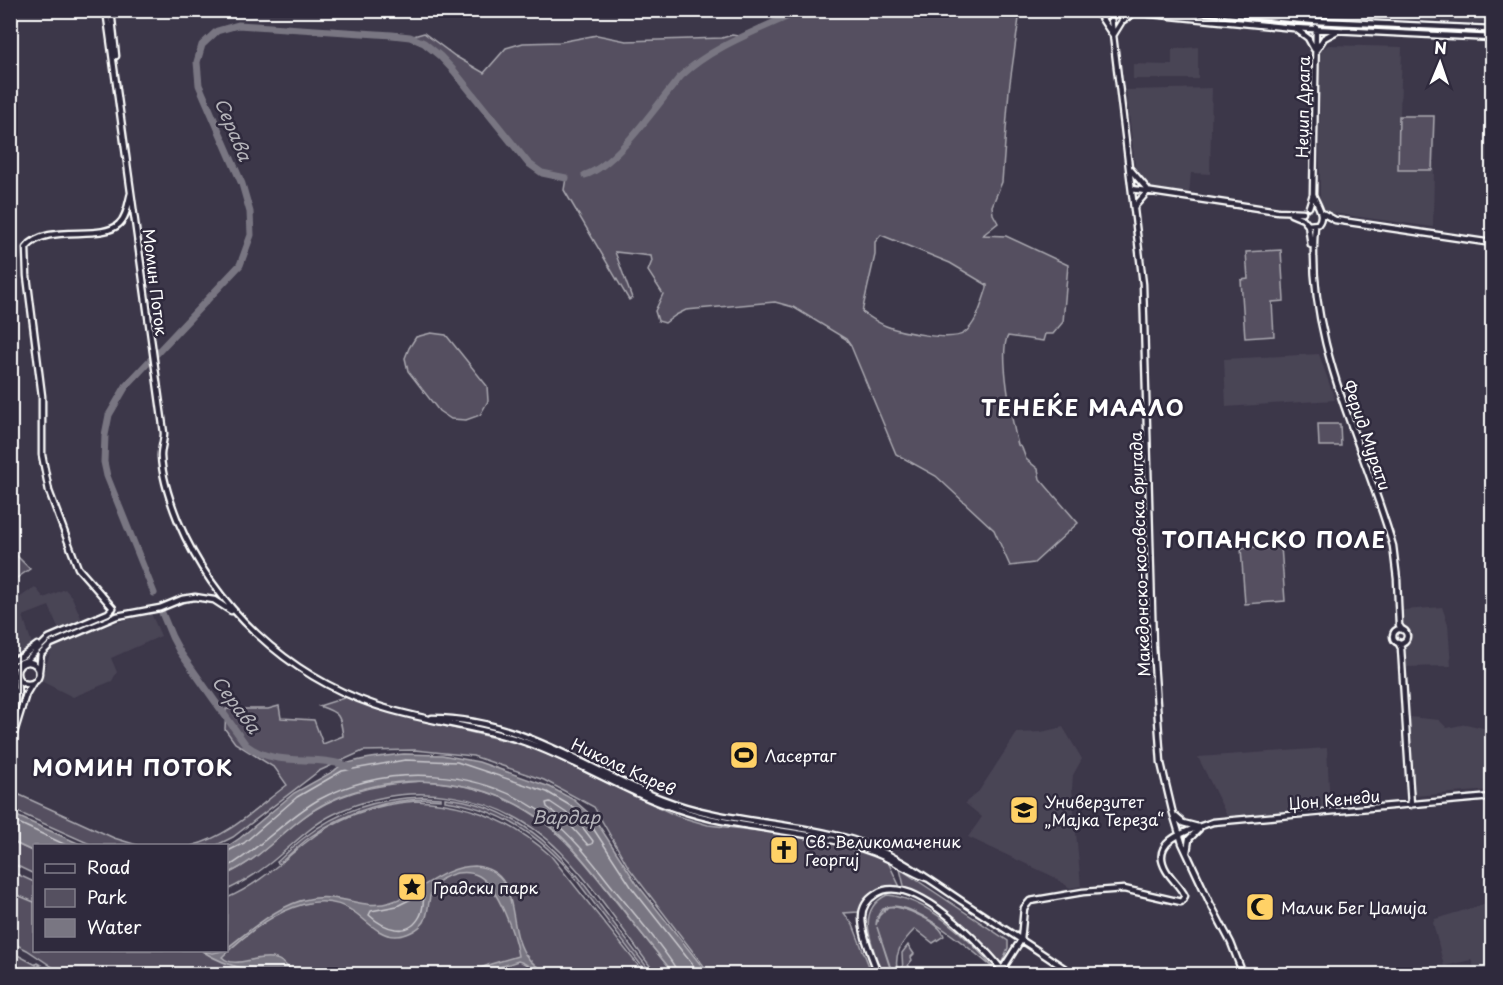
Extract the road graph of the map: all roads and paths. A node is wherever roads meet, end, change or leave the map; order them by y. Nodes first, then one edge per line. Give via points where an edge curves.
1 (106, 10) edge
2 (111, 10) edge
3 (1090, 10) edge
4 (1110, 10) edge
5 (1193, 10) edge
6 (1134, 13) junction
7 (1316, 21) junction
8 (1293, 28) junction
9 (1492, 29) edge
10 (1316, 30) junction
11 (1338, 30) junction
12 (1113, 37) junction
13 (1492, 38) edge
14 (1315, 51) junction
15 (115, 68) junction
16 (1130, 169) junction
17 (1132, 189) junction
18 (132, 191) junction
19 (1148, 191) junction
20 (1312, 194) junction
21 (1134, 207) junction
22 (1309, 207) junction
23 (1318, 208) junction
24 (1303, 212) junction
25 (1288, 213) junction
26 (1322, 213) junction
27 (124, 218) junction
28 (1303, 219) junction
29 (1335, 220) junction
30 (1320, 222) junction
31 (136, 223) junction
32 (1308, 225) junction
33 (1315, 226) junction
34 (1492, 243) edge
35 (1313, 254) junction
36 (208, 576) joint
37 (214, 585) junction
38 (203, 597) junction
39 (238, 616) junction
40 (1399, 628) junction
41 (49, 638) junction
42 (1401, 644) junction
43 (10, 661) edge
44 (23, 663) junction
45 (10, 667) edge
46 (39, 671) junction
47 (10, 673) edge
48 (17, 677) junction
49 (10, 682) edge
50 (33, 683) junction
51 (13, 715) junction
52 (10, 728) edge
53 (10, 746) edge
54 (1492, 797) edge
55 (1411, 805) junction
56 (1173, 813) junction
57 (1201, 827) junction
58 (1180, 835) junction
59 (1188, 858) junction
60 (1021, 940) junction
61 (1003, 972) edge
62 (878, 975) edge
63 (1073, 975) edge
64 (1243, 975) edge

1 - 15 street, Момин Поток
2 - 15 street
3 - 12 street via 1106,22
4 - 6 street
4 - 12 street, Македонско-косовска бригада
5 - 7 street
6 - 8 street
6 - 12 street via 1122,21
7 - 9 street
7 - 10 street, Неџип Драга
8 - 10 street
8 - 14 street via 1308,38
10 - 11 street
10 - 14 street, Неџип Драга
11 - 13 street
11 - 14 street via 1324,38
12 - 16 street, Македонско-косовска бригада
14 - 20 street, Неџип Драга
15 - 18 street, Момин Поток
16 - 17 street, Македонско-косовска бригада
16 - 19 street
17 - 19 street
17 - 21 street, Македонско-косовска бригада
18 - 27 street
18 - 31 street, Момин Поток
19 - 21 street
19 - 25 street
20 - 22 street, Неџип Драга
20 - 23 street, Неџип Драга
21 - 56 street, Македонско-косовска бригада via 1143,284 1155,684 1161,763
22 - 23 street
22 - 24 street
23 - 26 street
24 - 25 street
24 - 28 street
25 - 28 street
26 - 29 street
26 - 30 street
27 - 31 street
27 - 41 street via 108,230 38,238 24,254 40,378 42,455 50,491 78,568 113,609
28 - 32 street
29 - 30 street
29 - 34 street
30 - 33 street
31 - 36 street, Момин Поток via 164,433 161,457 165,478 174,509
32 - 33 street
32 - 35 street, Ферид Мурати
33 - 35 street, Ферид Мурати
35 - 40 street, Ферид Мурати via 1316,301 1326,349 1393,546
36 - 37 street, Никола Карев
37 - 38 street via 210,596
37 - 39 street, Никола Карев
38 - 39 street
38 - 46 street via 124,614 51,644 41,654
39 - 60 street, Никола Карев via 281,654 355,698 537,746 675,809 879,854 929,879
40 - 42 street via 1407,636
40 - 42 street via 1393,637
41 - 43 street
41 - 44 street
42 - 55 street
44 - 45 street
44 - 46 street via 33,663
44 - 48 street via 16,670
46 - 50 street via 39,678
47 - 48 street
48 - 50 street via 24,684
48 - 51 street via 19,691
49 - 51 street
50 - 53 street
51 - 52 street
54 - 55 street, Џон Кенеди
55 - 57 street, Џон Кенеди via 1231,820
56 - 57 street via 1183,823
56 - 58 street, Македонско-косовска бригада
57 - 58 street, Џон Кенеди
57 - 59 street via 1188,841
58 - 59 street, Македонско-косовска бригада
58 - 60 street via 1165,844 1160,855 1184,899 1178,902 1124,888 1033,900 1024,908
59 - 64 street, Македонско-косовска бригада
60 - 61 street
60 - 63 street, Никола Карев
61 - 62 street via 952,918 915,896 892,889 876,893 862,914

